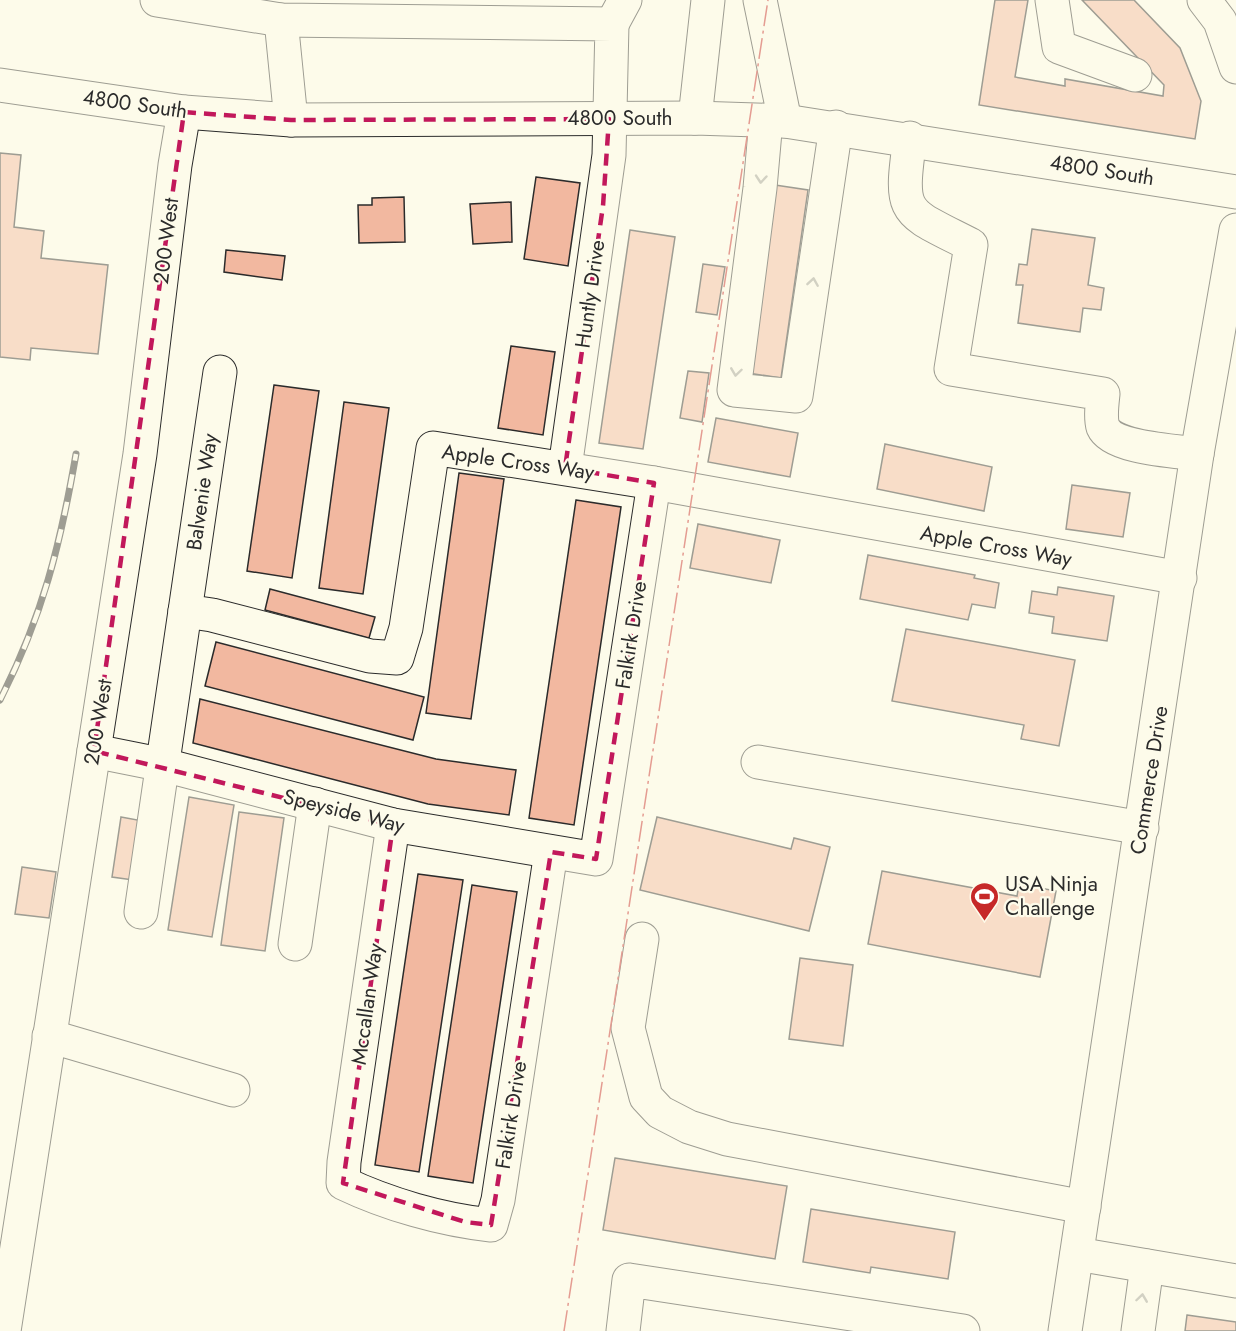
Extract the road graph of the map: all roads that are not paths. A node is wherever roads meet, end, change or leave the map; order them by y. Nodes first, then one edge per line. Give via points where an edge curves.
1 (156, 0) edge
2 (708, 0) edge
3 (760, 0) edge
4 (1052, 0) edge
5 (1204, 0) edge
6 (618, 12) edge
7 (280, 20) junction
8 (1236, 67) edge
9 (1135, 75) dead end
10 (0, 85) edge
11 (184, 112) junction
12 (695, 118) junction
13 (609, 119) junction
14 (291, 120) junction
15 (775, 121) junction
16 (836, 127) junction
17 (910, 138) junction
18 (1236, 192) edge
19 (1236, 230) edge
20 (219, 372) dead end
21 (1197, 454) junction
22 (565, 468) junction
23 (654, 483) junction
24 (1180, 579) junction
25 (185, 611) junction
26 (94, 751) junction
27 (758, 762) dead end
28 (164, 765) junction
29 (315, 804) junction
30 (393, 825) junction
31 (1142, 828) junction
32 (551, 852) junction
33 (596, 859) joint
34 (141, 912) dead end
35 (642, 939) dead end
36 (295, 944) dead end
37 (49, 1036) junction
38 (233, 1090) dead end
39 (343, 1184) joint
40 (1084, 1208) junction
41 (1077, 1254) junction
42 (1147, 1266) junction
43 (1236, 1281) edge
44 (852, 1322) edge
45 (930, 1328) edge
46 (4, 1331) edge
47 (623, 1331) edge
48 (963, 1331) edge
49 (1065, 1331) edge
50 (1138, 1331) edge

1 - 7 street
2 - 12 street
3 - 15 street
4 - 9 street via 1059,47
5 - 8 street via 1220,21
6 - 7 street
6 - 13 street, Huntly Drive
7 - 14 street
10 - 11 street, 4800 South
11 - 14 street, 4800 South
11 - 26 street, 200 West via 140,454
12 - 13 street, 4800 South
12 - 15 street, 4800 South
13 - 14 street, 4800 South
13 - 22 street, Huntly Drive via 603,206
15 - 16 street, 4800 South
15 -> 16 street via 760,188 734,390 796,396
16 - 17 street, 4800 South
17 - 18 street, 4800 South
17 - 21 street via 903,185 907,205 918,218 971,245 951,369 1102,394 1102,425 1108,435 1131,444
19 - 21 street, Commerce Drive
20 - 25 street, Balvenie Way
21 - 24 street, Commerce Drive
22 - 23 street, Apple Cross Way
22 - 25 street, Apple Cross Way via 433,448 398,658 370,656
23 - 24 street, Apple Cross Way
23 - 33 street, Falkirk Drive
24 - 31 street, Commerce Drive
25 - 28 street
26 - 28 street, Speyside Way
26 - 37 street, 200 West
27 - 31 street
28 - 29 street, Speyside Way
28 - 34 street
29 - 30 street, Speyside Way
29 - 36 street
30 - 32 street, Speyside Way
30 - 39 street, Mccallan Way
31 - 40 street, Commerce Drive
32 - 33 street, Speyside Way
32 - 39 street, Falkirk Drive via 498,1200 491,1224 465,1222
35 - 40 street via 628,1028 646,1097 660,1112 689,1127 727,1139
37 - 38 street
37 - 46 street, 200 West
40 - 41 street, Commerce Drive
41 - 42 street
41 - 49 street, Commerce Drive
42 - 43 street
50 -> 42 street
44 - 45 street
44 - 47 street via 629,1280
45 - 48 street

